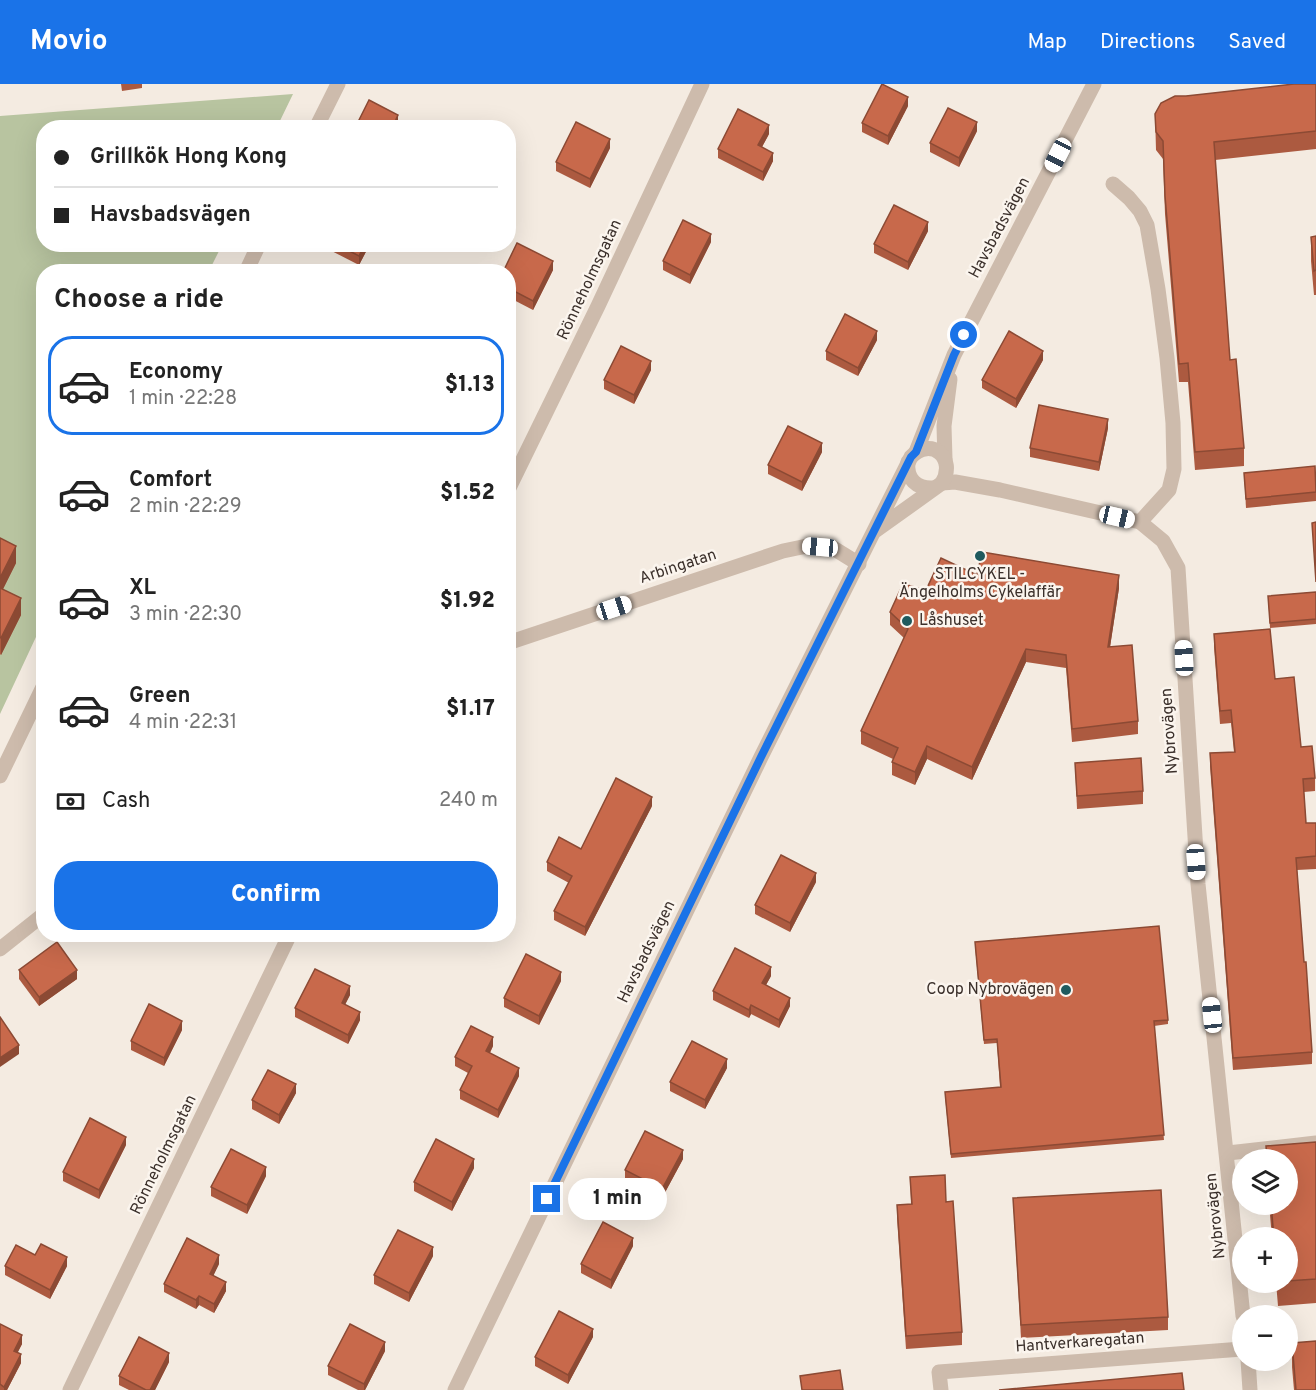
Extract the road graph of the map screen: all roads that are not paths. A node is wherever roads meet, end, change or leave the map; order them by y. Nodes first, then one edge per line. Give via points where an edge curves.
1 (338, 84) edge
2 (702, 84) edge
3 (1094, 84) edge
4 (320, 120) edge
5 (1113, 184) dead end
6 (954, 355) junction
7 (912, 457) junction
8 (946, 463) junction
9 (516, 474) edge
10 (937, 485) junction
11 (1000, 490) junction
12 (1140, 522) junction
13 (875, 531) junction
14 (859, 564) junction
15 (516, 640) edge
16 (36, 702) edge
17 (0, 776) edge
18 (36, 920) edge
19 (286, 942) edge
20 (0, 949) edge
21 (1316, 1143) edge
22 (1227, 1154) junction
23 (1243, 1305) edge
24 (1232, 1351) edge
25 (1249, 1371) edge
26 (70, 1390) edge
27 (455, 1390) edge
28 (941, 1390) edge
29 (1250, 1390) edge

1 - 4 street
2 - 9 street, Rönneholmsgatan
3 - 6 street, Havsbadsvägen
5 - 12 street via 1140,211 1147,225 1173,423 1174,469 1169,490
6 - 7 street, Havsbadsvägen
6 - 8 street, Havsbadsvägen via 944,426
7 - 8 street via 923,449 932,449 940,452
7 - 10 street via 909,475 913,482 919,486
7 - 13 street, Havsbadsvägen
8 - 10 street via 947,475
8 - 11 street
10 - 11 street via 955,482
10 - 13 street, Havsbadsvägen
11 - 12 street
12 - 22 street, Nybrovägen via 1163,541 1178,568 1198,884
13 - 14 street, Havsbadsvägen
14 - 15 street, Arbingatan via 833,548 807,546 783,551
14 - 27 street, Havsbadsvägen via 761,757
16 - 17 street
18 - 20 street
19 - 26 street, Rönneholmsgatan
21 - 22 street
22 - 23 street, Nybrovägen
24 - 28 street, Hantverkaregatan via 939,1372
25 - 29 street

